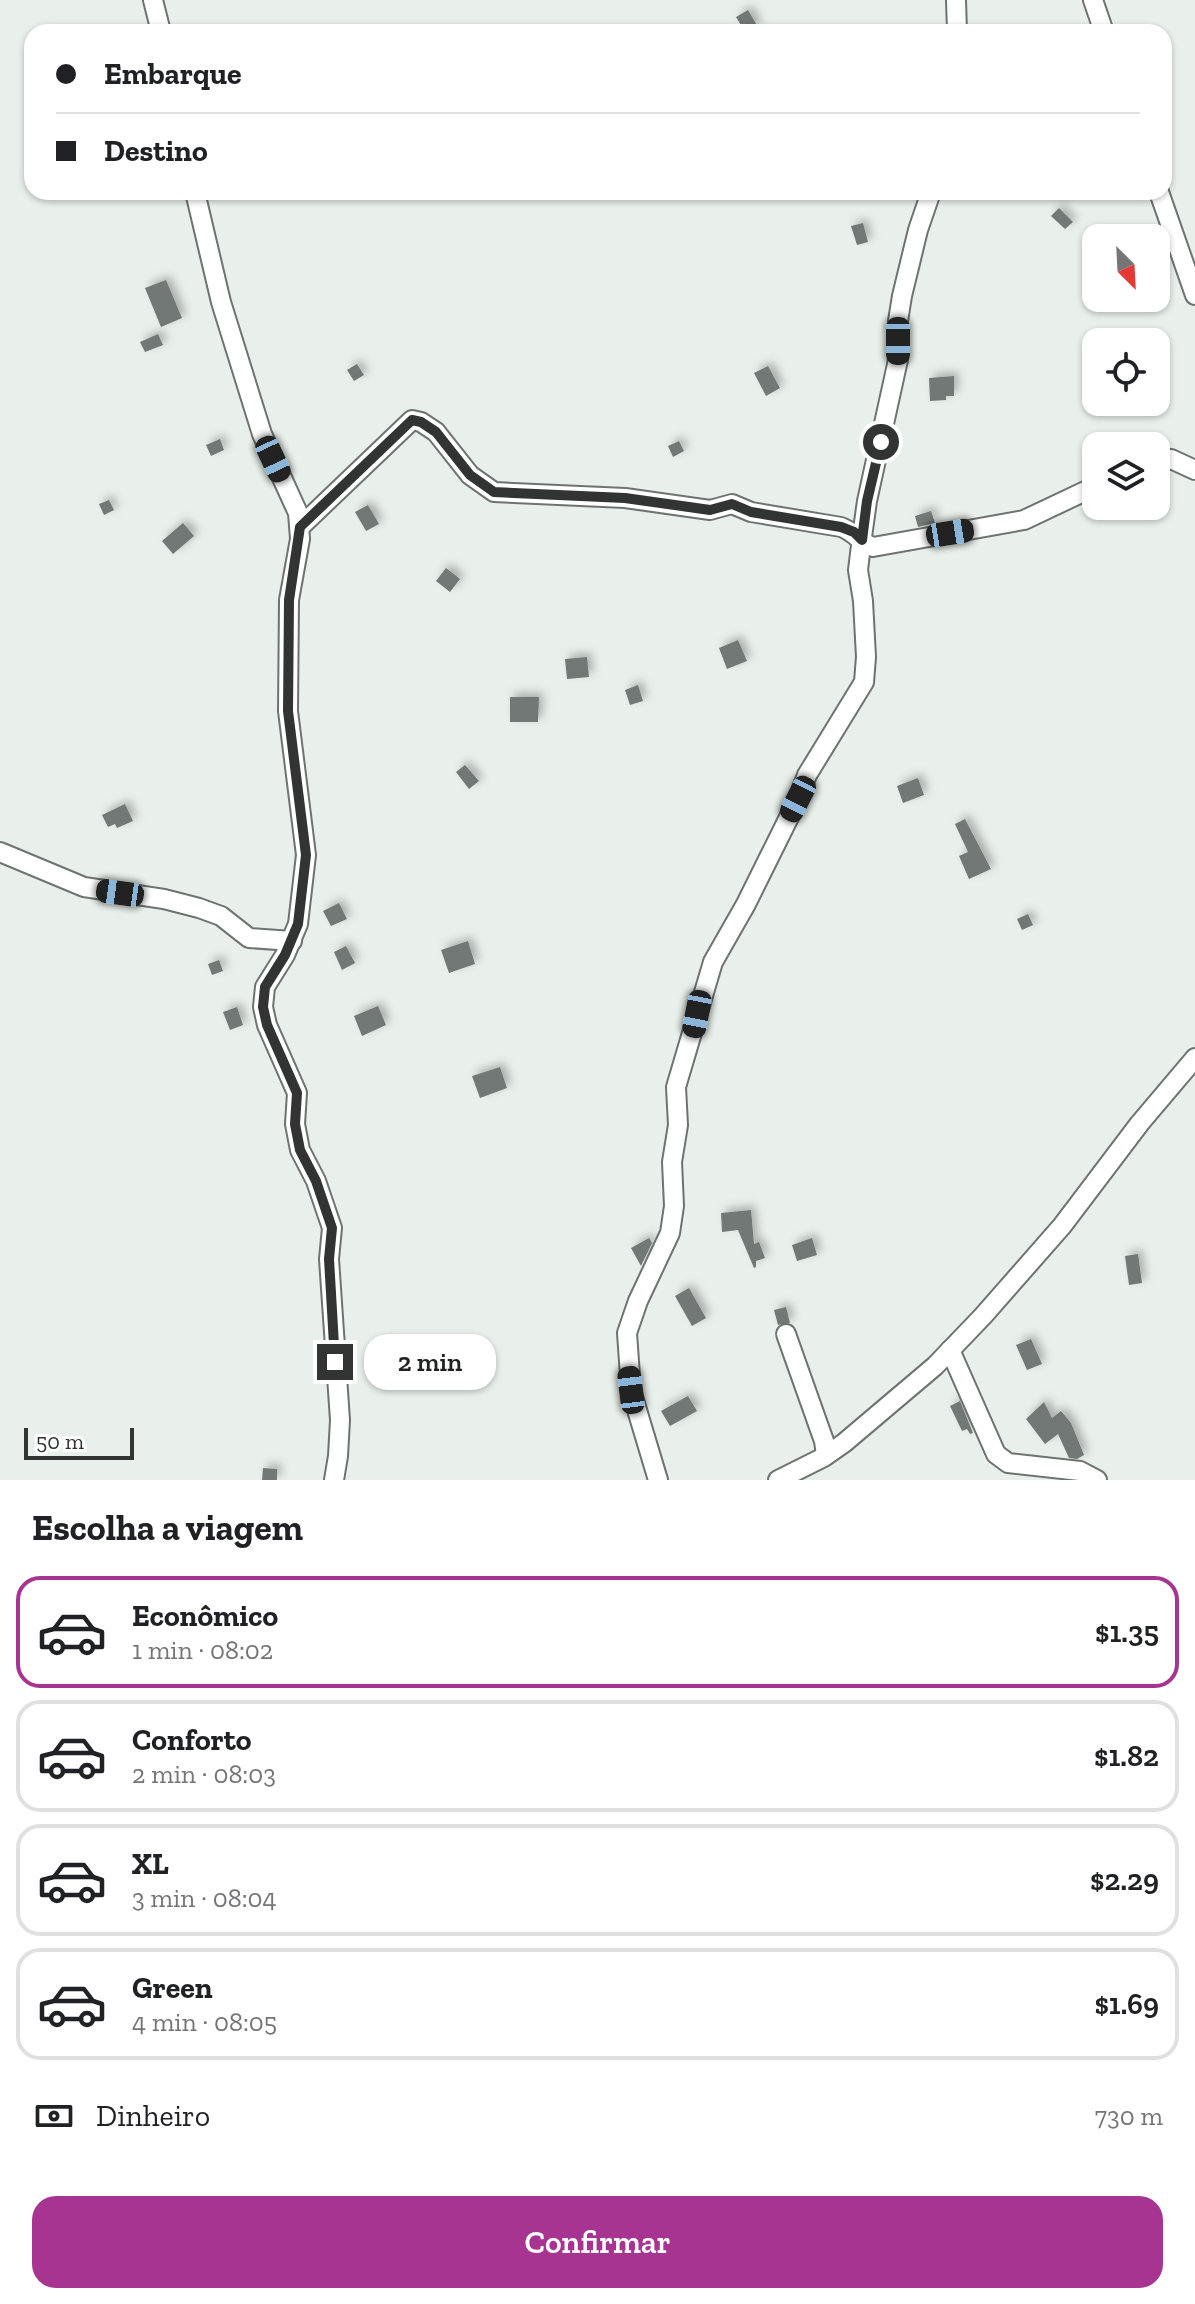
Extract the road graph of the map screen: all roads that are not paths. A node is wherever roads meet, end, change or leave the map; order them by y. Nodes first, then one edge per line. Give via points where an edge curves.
1 (153, 0) edge
2 (956, 0) edge
3 (1093, 0) edge
4 (159, 24) edge
5 (957, 24) edge
6 (1101, 24) edge
7 (197, 200) edge
8 (929, 200) edge
9 (1162, 200) edge
10 (1195, 295) edge
11 (1170, 459) edge
12 (1195, 470) edge
13 (1082, 493) edge
14 (300, 527) junction
15 (862, 540) junction
16 (0, 852) edge
17 (292, 941) junction
18 (1195, 1058) edge
19 (786, 1334) dead end
20 (950, 1350) junction
21 (826, 1455) junction
22 (334, 1480) edge
23 (658, 1480) edge
24 (778, 1480) edge
25 (1097, 1480) edge

1 - 4 street
2 - 5 street
3 - 6 street
7 - 14 street via 229,331 262,434
8 - 15 street via 902,296 898,360
9 - 10 street
11 - 12 street
13 - 15 street via 1024,520 873,547
14 - 15 street via 412,420 436,432 470,475 494,492 625,498 710,510 732,504 841,527
14 - 17 street via 287,659 288,711 306,855
15 - 23 street via 858,570 864,682 807,775 713,962 676,1087 670,1233 627,1333 631,1390
16 - 17 street via 84,887 199,908 221,916 249,938
17 - 22 street via 265,987 263,1007 297,1093 300,1150 332,1228 329,1259 340,1420
18 - 20 street via 1062,1226
19 - 21 street
20 - 21 street
20 - 25 street via 1001,1460 1080,1471
21 - 24 street

